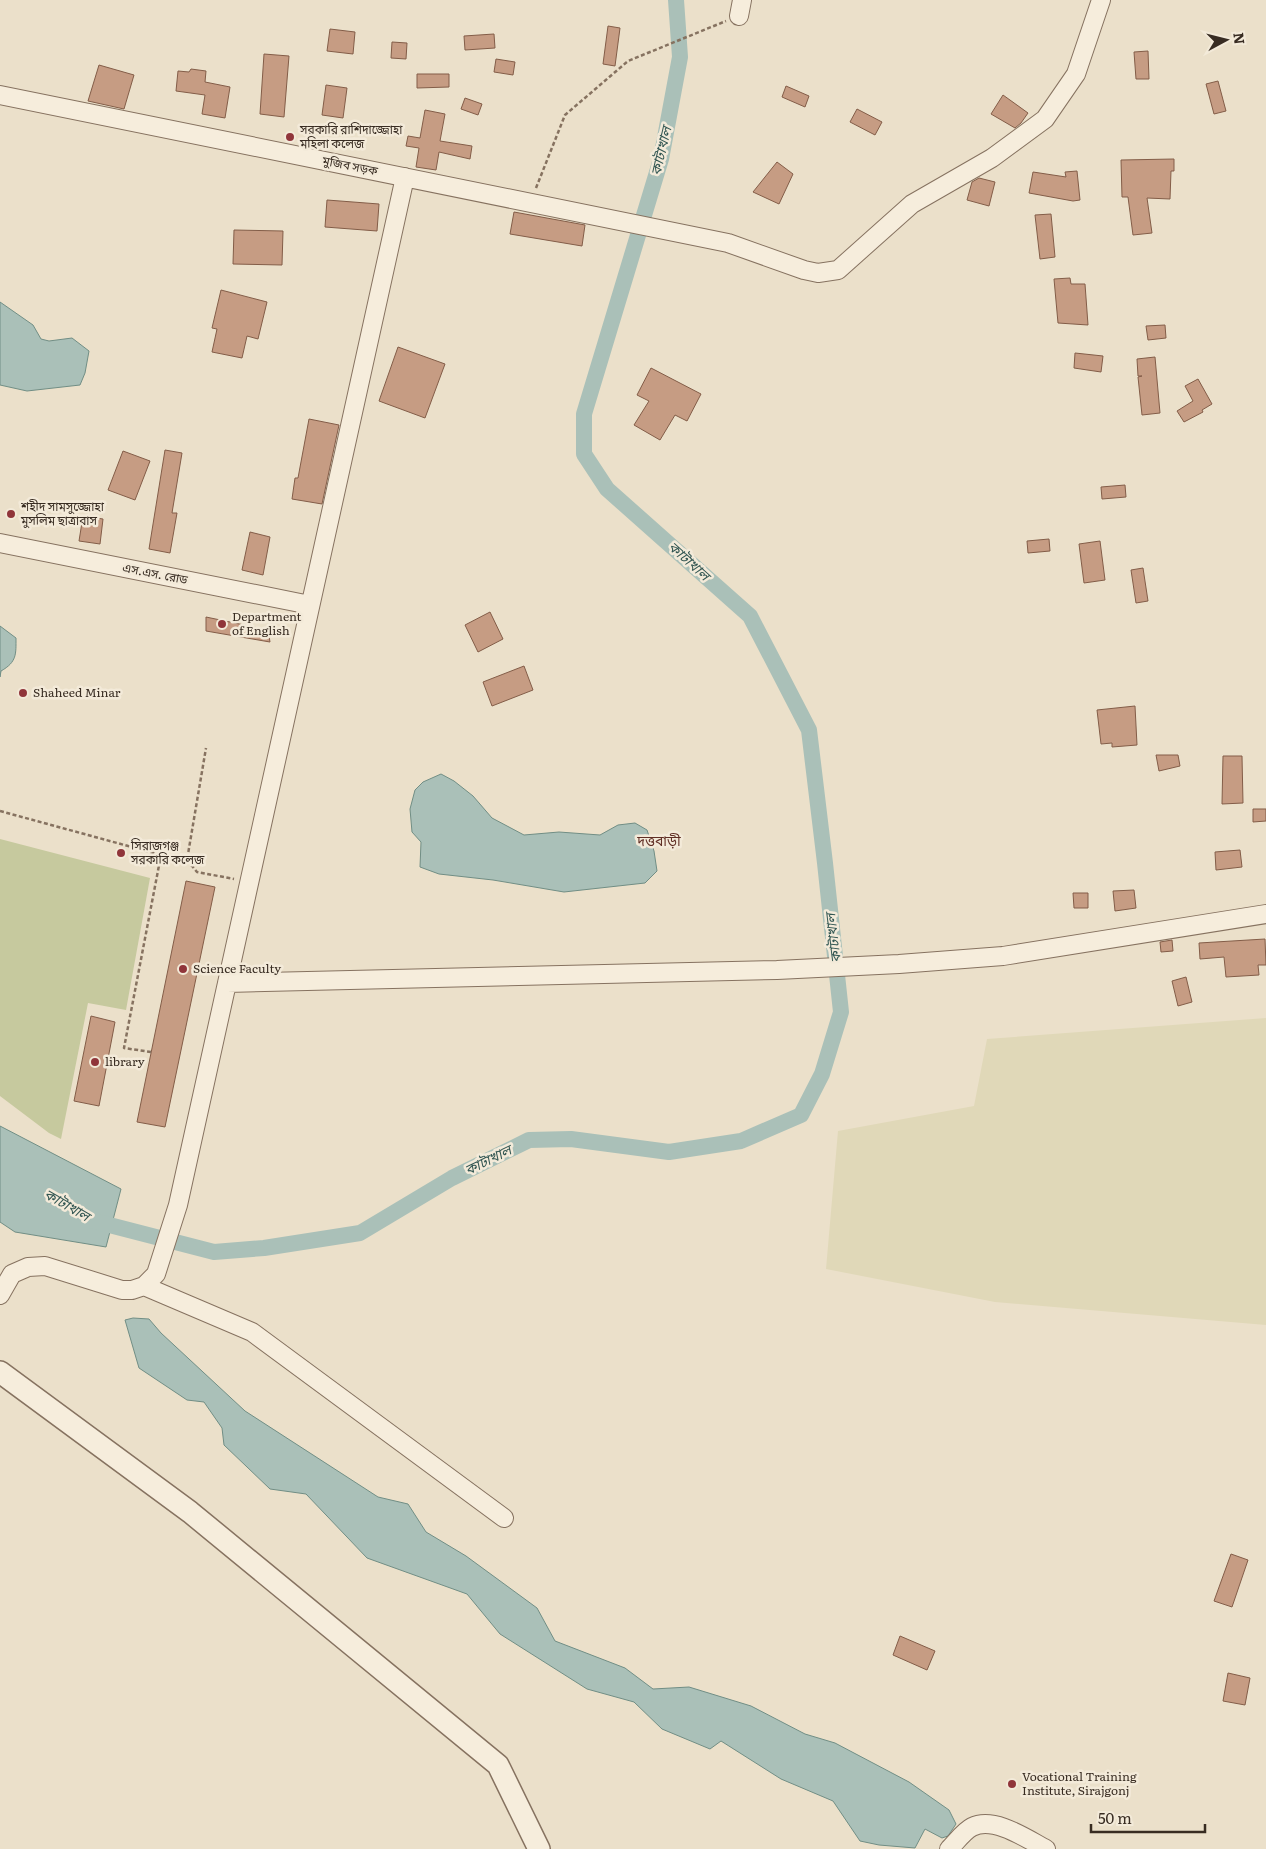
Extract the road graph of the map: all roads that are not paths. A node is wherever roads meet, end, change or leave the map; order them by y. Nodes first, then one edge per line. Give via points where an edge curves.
1 (1101, 0) edge
2 (0, 95) edge
3 (405, 178) junction
4 (0, 543) edge
5 (310, 605) junction
6 (1266, 914) edge
7 (227, 983) junction
8 (6, 1273) edge
9 (150, 1280) junction
10 (0, 1294) edge
11 (0, 1372) edge
12 (504, 1518) dead end
13 (542, 1848) edge
14 (949, 1849) edge
15 (1046, 1849) edge

1 - 3 street, মুজিব সড়ক via 1076,74 1045,119 992,158 912,204 838,270 818,273 728,243
2 - 3 street, মুজিব সড়ক
3 - 5 street
4 - 5 street, এস.এস. রোড
5 - 7 street
6 - 7 street via 1003,956 899,964 777,970
7 - 9 street via 178,1205
8 - 9 street via 46,1266 122,1290 132,1290
8 - 10 street
9 - 12 street via 252,1332
11 - 13 street via 190,1512 498,1765
14 - 15 street via 970,1827 983,1823 1008,1828

